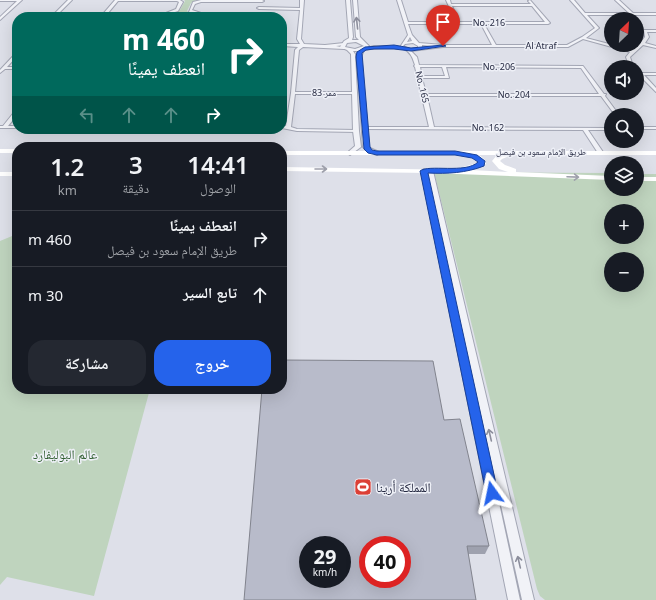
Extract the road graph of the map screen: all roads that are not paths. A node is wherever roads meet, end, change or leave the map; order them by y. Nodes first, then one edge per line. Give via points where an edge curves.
1 (0, 0) edge
2 (20, 0) edge
3 (70, 0) edge
4 (117, 0) edge
5 (262, 0) edge
6 (302, 0) edge
7 (348, 0) edge
8 (355, 0) edge
9 (399, 0) edge
10 (448, 0) edge
11 (530, 0) edge
12 (572, 0) edge
13 (617, 0) edge
14 (451, 5) junction
15 (533, 5) junction
16 (259, 8) junction
17 (302, 8) junction
18 (58, 12) edge
19 (107, 12) edge
20 (172, 12) edge
21 (196, 12) edge
22 (258, 12) edge
23 (630, 12) edge
24 (0, 13) edge
25 (6, 13) junction
26 (584, 14) junction
27 (604, 14) edge
28 (644, 14) edge
29 (656, 14) edge
30 (0, 19) edge
31 (406, 23) junction
32 (458, 23) junction
33 (482, 23) junction
34 (656, 31) edge
35 (410, 35) junction
36 (583, 38) junction
37 (604, 44) edge
38 (644, 44) joint
39 (287, 45) edge
40 (302, 45) junction
41 (346, 46) junction
42 (404, 46) junction
43 (418, 46) junction
44 (495, 46) junction
45 (364, 47) junction
46 (656, 47) edge
47 (631, 52) edge
48 (415, 57) junction
49 (12, 59) edge
50 (629, 60) edge
51 (416, 66) junction
52 (444, 66) junction
53 (4, 68) junction
54 (12, 68) edge
55 (0, 72) edge
56 (644, 73) edge
57 (656, 74) edge
58 (419, 77) junction
59 (644, 78) edge
60 (656, 92) edge
61 (293, 93) junction
62 (354, 93) junction
63 (424, 95) junction
64 (604, 95) joint
65 (12, 117) edge
66 (287, 119) edge
67 (2, 127) edge
68 (287, 128) edge
69 (365, 128) junction
70 (432, 128) junction
71 (604, 128) edge
72 (644, 128) edge
73 (656, 128) edge
74 (585, 129) junction
75 (356, 131) junction
76 (0, 151) edge
77 (12, 151) edge
78 (539, 152) junction
79 (600, 152) junction
80 (287, 153) edge
81 (350, 153) junction
82 (377, 153) junction
83 (455, 153) junction
84 (656, 153) edge
85 (287, 169) edge
86 (0, 170) edge
87 (12, 170) edge
88 (427, 171) junction
89 (444, 171) junction
90 (0, 174) edge
91 (12, 174) edge
92 (547, 176) junction
93 (604, 178) edge
94 (644, 179) edge
95 (656, 179) edge
96 (529, 598) edge
97 (514, 600) edge

1 - 2 street
2 - 25 street
3 - 18 street
4 - 19 street
4 - 20 street via 181,2 177,10
5 - 16 street
5 - 21 street via 201,1 194,3 190,10
6 - 17 street
7 - 41 street via 351,39
45 -> 8 street via 358,37
9 - 31 street
10 - 14 street
11 - 15 street
12 - 26 street, Al Atraf
13 - 23 street
14 - 15 street
14 - 32 street
15 - 33 street, No. 216 via 548,23
16 - 17 street
16 - 22 street
17 - 40 street via 299,39
24 - 25 street
25 - 30 street
26 - 27 street
26 - 36 street, Al Atraf via 597,28
28 - 29 street
31 - 32 street, No. 216
31 - 35 street
32 - 33 street, No. 216
33 - 44 street
34 - 38 street via 645,31 647,37
35 - 42 street
35 - 43 street
36 - 37 street
36 - 44 street, Al Atraf via 560,46
38 - 46 street
39 - 40 street
40 - 41 street
40 - 61 street via 297,50
41 - 45 street
41 - 45 street via 356,41
41 - 62 street via 353,54
42 - 43 street
42 - 43 street
42 - 45 street
42 - 48 street, No. 165
43 - 44 street, Al Atraf
43 - 48 street
45 - 69 street via 359,57
47 - 50 street
48 - 51 street, No. 165
49 - 53 street
51 - 52 street, No. 206
51 - 58 street, No. 165
52 - 58 street via 447,77
52 - 64 street, No. 206 via 582,67
53 - 54 street
53 - 55 street
56 - 57 street
58 - 63 street, No. 165
59 - 60 street
61 - 62 street, ممر 83
61 - 66 street
62 - 75 street
63 - 64 street, No. 204
63 - 70 street, No. 165
65 - 67 street
68 - 75 street
69 - 70 street, No. 162
69 - 82 street via 368,149
70 - 74 street, No. 162
71 - 74 street, No. 162
72 - 73 street
74 - 79 street
75 - 81 street via 358,147
76 - 77 main road
78 - 79 main road, طريق الإمام سعود بن فيصل
78 - 83 main road, طريق الإمام سعود بن فيصل
78 - 92 main road via 504,155 496,161 502,168
79 - 84 main road, طريق الإمام سعود بن فيصل
80 - 81 main road, طريق الإمام سعود بن فيصل
81 - 82 main road, طريق الإمام سعود بن فيصل
82 - 83 main road, طريق الإمام سعود بن فيصل
83 - 89 main road via 475,156 482,164 472,168
85 -> 88 main road
86 - 87 main road
88 - 89 main road
96 -> 88 street
88 - 97 street
89 - 92 main road
90 - 91 main road
92 -> 93 main road
94 - 95 main road

